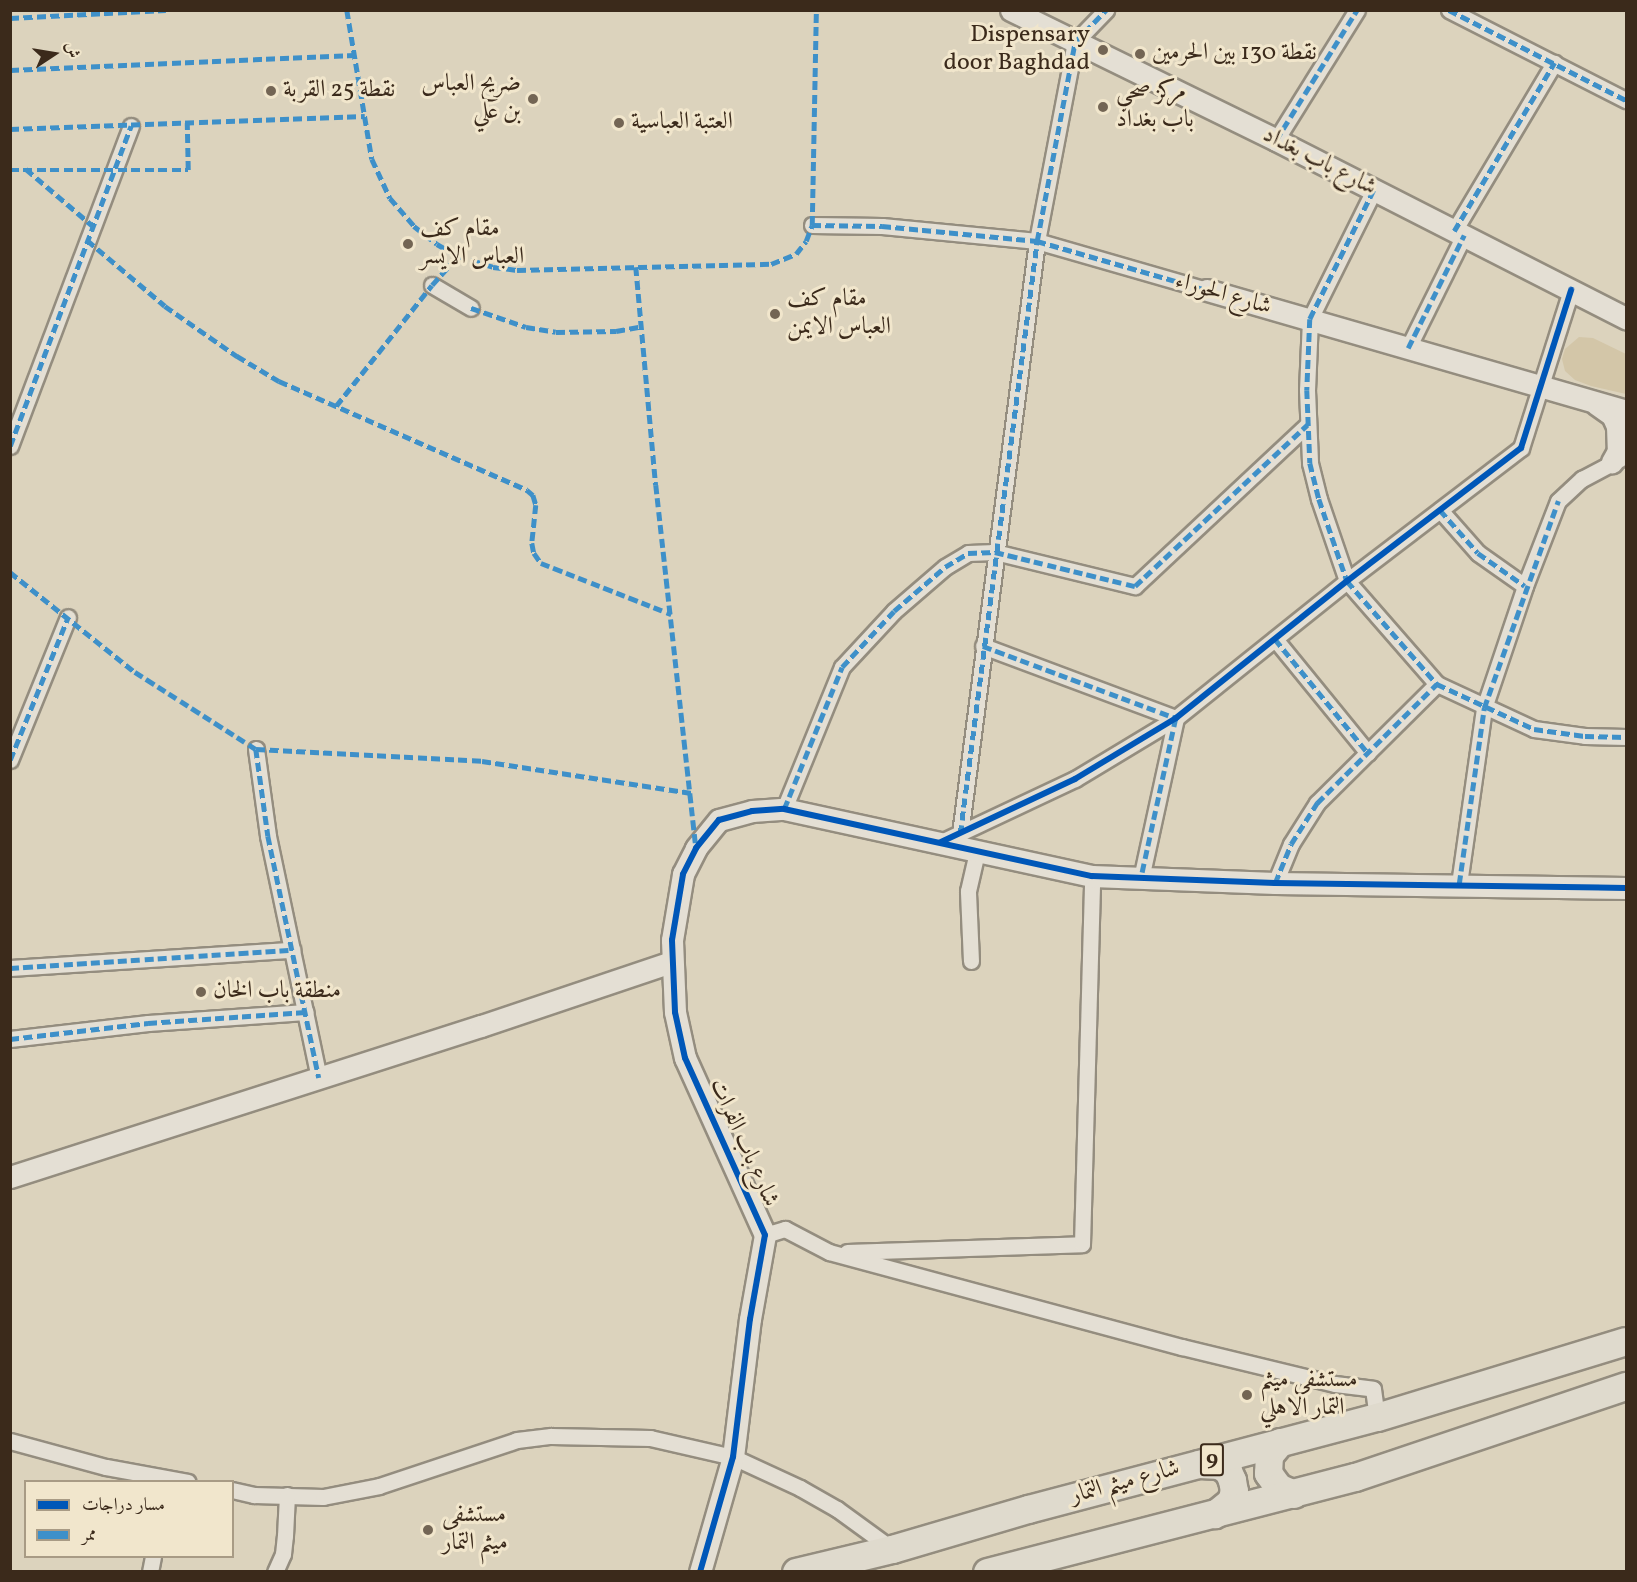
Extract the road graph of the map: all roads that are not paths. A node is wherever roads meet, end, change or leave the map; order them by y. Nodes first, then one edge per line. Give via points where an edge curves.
1 (1011, 10) edge
2 (1106, 10) edge
3 (1357, 10) edge
4 (1449, 10) edge
5 (1075, 42) junction
6 (1554, 63) junction
7 (1626, 100) edge
8 (131, 126) dead end
9 (1276, 140) junction
10 (1374, 190) junction
11 (812, 225) dead end
12 (1459, 233) junction
13 (1037, 241) junction
14 (432, 285) dead end
15 (1207, 290) joint
16 (1571, 290) junction
17 (471, 308) dead end
18 (1626, 318) edge
19 (1310, 320) junction
20 (1408, 348) junction
21 (1540, 386) junction
22 (1590, 400) junction
23 (1626, 411) edge
24 (1307, 425) junction
25 (10, 446) edge
26 (1619, 460) edge
27 (1440, 510) junction
28 (995, 552) junction
29 (1347, 581) junction
30 (1526, 586) junction
31 (68, 617) dead end
32 (1275, 639) junction
33 (983, 646) junction
34 (1437, 684) junction
35 (1484, 708) junction
36 (1176, 718) junction
37 (1626, 737) edge
38 (256, 749) dead end
39 (1368, 753) junction
40 (10, 760) edge
41 (784, 809) junction
42 (951, 838) junction
43 (977, 852) junction
44 (1092, 876) junction
45 (1141, 878) junction
46 (1275, 883) junction
47 (1459, 885) junction
48 (1626, 888) edge
49 (292, 950) junction
50 (971, 961) dead end
51 (671, 962) junction
52 (10, 968) edge
53 (306, 1012) junction
54 (10, 1040) edge
55 (320, 1078) junction
56 (10, 1177) edge
57 (765, 1235) junction
58 (829, 1252) junction
59 (1626, 1341) edge
60 (1626, 1386) edge
61 (1377, 1417) junction
62 (10, 1441) edge
63 (1280, 1442) junction
64 (733, 1457) junction
65 (1199, 1464) junction
66 (178, 1480) edge
67 (234, 1490) edge
68 (1294, 1494) junction
69 (287, 1495) junction
70 (1215, 1514) junction
71 (892, 1549) junction
72 (275, 1572) edge
73 (700, 1572) edge
74 (796, 1572) edge
75 (987, 1572) edge

1 - 5 street, شارع باب بغداد
2 - 5 street
3 - 9 street
4 - 6 street
5 - 9 street, شارع باب بغداد
5 - 13 street
6 - 7 street
6 - 12 street
8 - 25 street
9 - 10 street, شارع باب بغداد
10 - 12 street, شارع باب بغداد
10 - 19 street
11 - 13 street, شارع الحوراء via 882,226
12 - 16 street, شارع باب بغداد
12 - 20 street
13 - 15 street, شارع الحوراء
13 - 28 street
14 - 17 street
15 - 19 street, شارع الحوراء
16 - 18 street, شارع باب بغداد
16 - 21 street
19 - 20 street, شارع الحوراء
19 - 24 street
20 - 21 street, شارع الحوراء
21 - 22 street, شارع الحوراء
21 - 27 street via 1521,448
22 - 23 street, شارع الحوراء
22 - 26 street via 1612,415 1617,426
24 - 28 street via 1135,586
24 - 29 street via 1319,499
26 - 30 street via 1582,479 1558,501
27 - 29 street
27 - 30 street via 1478,553
28 - 33 street
28 - 41 street via 968,553 945,567 894,611 842,667
29 - 32 street
29 - 34 street
30 - 35 street
31 - 40 street
32 - 36 street
32 - 39 street
33 - 36 street
33 - 42 street
34 - 35 street
34 - 39 street
35 - 37 street via 1534,729
35 - 47 street
36 - 42 street via 1075,779
36 - 45 street
38 - 49 street via 267,836
39 - 46 street via 1317,803 1291,844
41 - 42 street, شارع باب الفرات
41 - 51 street, شارع باب الفرات via 752,811 719,820 696,848 683,874
42 - 43 street, شارع باب الفرات
43 - 44 street, شارع باب الفرات
43 - 50 street via 968,891
44 - 45 street, شارع باب الفرات
44 - 58 street via 1082,1244
45 - 46 street, شارع باب الفرات
46 - 47 street, شارع باب الفرات
47 - 48 street, شارع باب الفرات
49 - 52 street
49 - 53 street
51 - 55 street
51 - 57 street, شارع باب الفرات via 675,1012 685,1058
53 - 54 street via 148,1023
53 - 55 street
55 - 56 street
57 - 58 street via 785,1229
57 - 64 street, شارع باب الفرات
58 - 61 street via 1182,1347 1335,1384 1373,1389
59 - 61 highway, شارع ميثم التمار / 9
60 - 68 highway, 9
61 - 63 highway, شارع ميثم التمار / 9
62 - 66 street via 106,1467
63 - 65 highway, شارع ميثم التمار / 9
63 - 68 highway via 1269,1455 1268,1473 1278,1487
64 - 69 street via 650,1438 551,1436 517,1440 379,1486 323,1497
64 - 71 street via 837,1509
64 - 73 street, شارع باب الفرات
65 - 70 highway via 1219,1465 1232,1480 1231,1501
65 - 71 highway, شارع ميثم التمار / 9
67 - 69 street
68 - 70 highway, 9
69 - 72 street via 283,1554
70 - 75 highway, 9
71 - 74 highway, شارع ميثم التمار / 9

